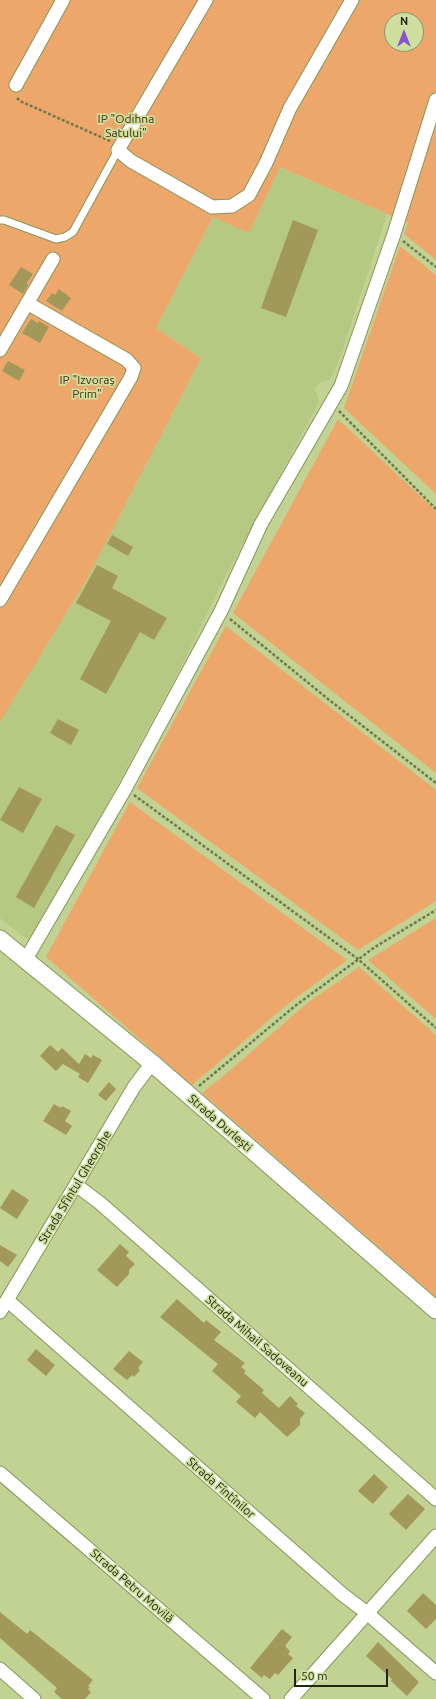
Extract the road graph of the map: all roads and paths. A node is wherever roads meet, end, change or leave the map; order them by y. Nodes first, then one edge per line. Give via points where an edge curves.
1 (63, 0) edge
2 (206, 0) edge
3 (352, 0) edge
4 (16, 85) joint
5 (436, 100) edge
6 (119, 148) junction
7 (0, 220) edge
8 (394, 234) junction
9 (53, 259) dead end
10 (436, 267) edge
11 (27, 303) junction
12 (0, 350) edge
13 (331, 403) junction
14 (436, 509) edge
15 (0, 600) edge
16 (221, 611) junction
17 (436, 783) edge
18 (125, 789) junction
19 (436, 910) edge
20 (0, 939) edge
21 (26, 959) junction
22 (358, 959) junction
23 (436, 1028) edge
24 (152, 1063) junction
25 (188, 1096) junction
26 (76, 1185) junction
27 (7, 1300) junction
28 (436, 1310) edge
29 (0, 1312) edge
30 (0, 1473) edge
31 (436, 1498) edge
32 (436, 1536) edge
33 (367, 1613) junction
34 (0, 1669) edge
35 (436, 1673) edge
36 (34, 1699) edge
37 (263, 1699) edge
38 (291, 1699) edge

1 - 4 street
2 - 6 street
3 - 6 street via 290,108 249,195 232,206 212,207 131,161
4 - 6 path via 13,94 20,101
5 - 8 street
6 - 7 lane via 73,232 65,237 56,239
8 - 10 path
8 - 13 street via 341,386
9 - 11 street
11 - 12 street
11 - 15 street via 127,360 134,368
13 - 14 path
13 - 16 street via 265,517
16 - 17 path
16 - 18 street
18 - 21 street
18 - 22 path
19 - 22 path
20 - 21 street, Strada Durlești
21 - 24 street, Strada Durlești
22 - 23 path
22 - 25 path via 295,1006
24 - 25 street, Strada Durlești
24 - 26 street, Strada Sfîntul Gheorghe via 134,1087
25 - 28 street, Strada Durlești
26 - 27 street, Strada Sfîntul Gheorghe
26 - 31 street, Strada Mihail Sadoveanu via 106,1208
27 - 29 street, Strada Sfîntul Gheorghe
27 - 33 street, Strada Fîntînilor via 336,1589
30 - 37 street, Strada Petru Movilă
32 - 33 street
33 - 35 street, Strada Fîntînilor
33 - 38 street
34 - 36 street

